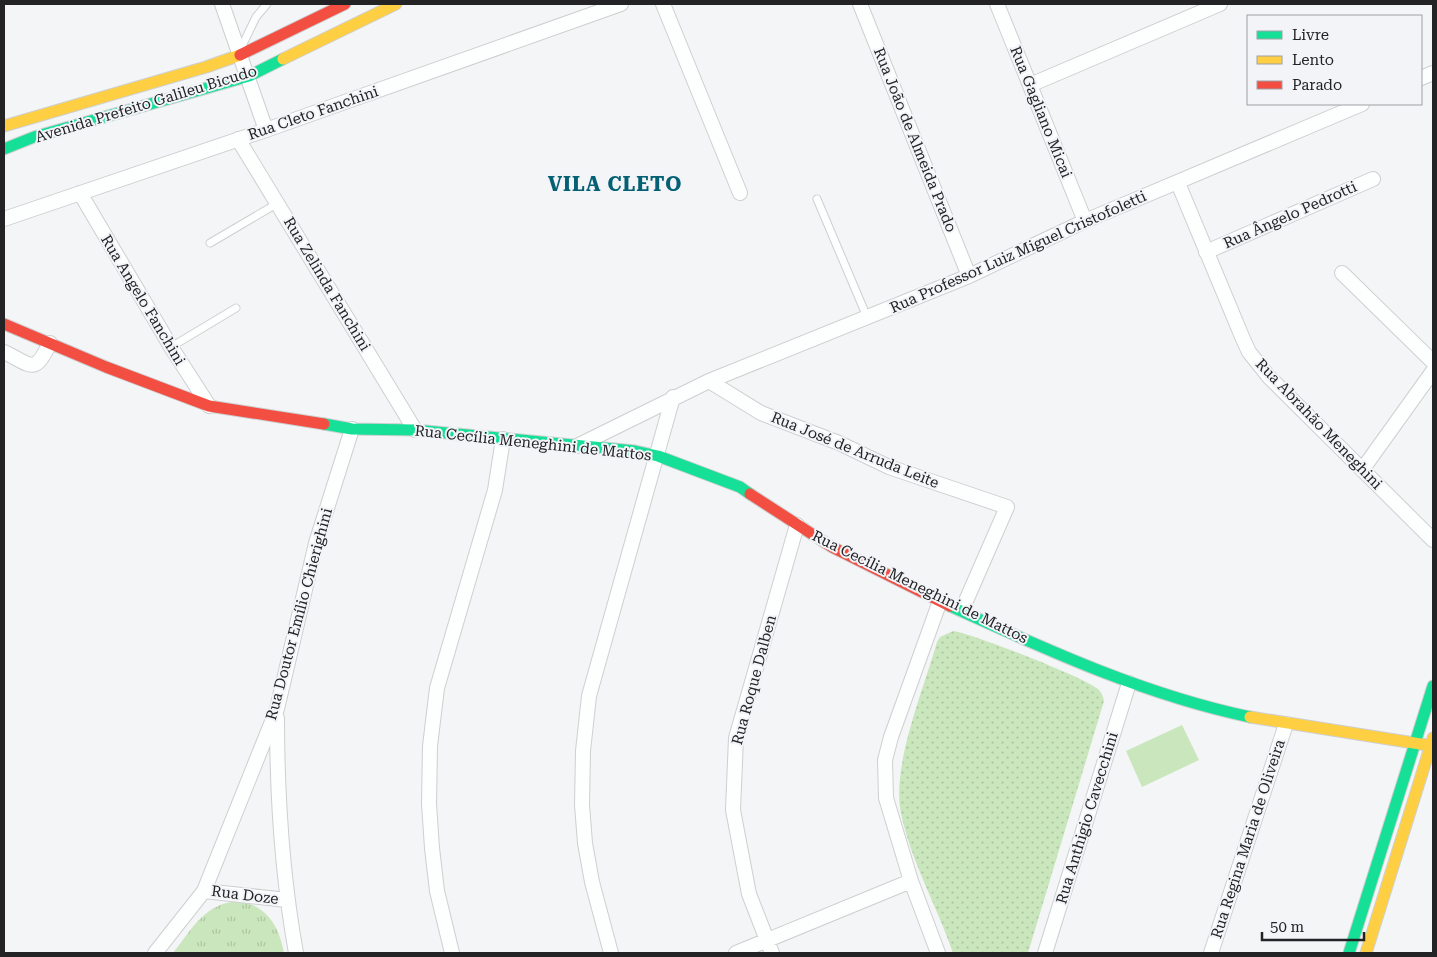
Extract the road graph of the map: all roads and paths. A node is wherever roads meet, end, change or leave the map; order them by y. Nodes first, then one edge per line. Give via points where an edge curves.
1 (222, 4) edge
2 (266, 4) edge
3 (345, 4) edge
4 (396, 4) edge
5 (621, 4) edge
6 (662, 4) edge
7 (860, 4) edge
8 (997, 4) edge
9 (1220, 4) edge
10 (240, 53) junction
11 (249, 76) junction
12 (1030, 85) junction
13 (1360, 105) edge
14 (4, 126) edge
15 (266, 130) junction
16 (238, 139) junction
17 (4, 149) edge
18 (1373, 179) dead end
19 (1178, 183) junction
20 (80, 193) junction
21 (740, 193) dead end
22 (817, 199) dead end
23 (278, 203) junction
24 (4, 219) edge
25 (1085, 221) junction
26 (210, 242) dead end
27 (1206, 252) junction
28 (1342, 273) dead end
29 (969, 276) junction
30 (236, 308) dead end
31 (867, 317) junction
32 (4, 324) edge
33 (50, 343) junction
34 (171, 347) junction
35 (4, 352) edge
36 (1433, 362) edge
37 (1433, 371) edge
38 (709, 380) junction
39 (674, 397) junction
40 (209, 406) junction
41 (352, 429) junction
42 (415, 430) junction
43 (503, 439) junction
44 (575, 447) junction
45 (658, 456) junction
46 (1362, 470) junction
47 (797, 525) junction
48 (1433, 540) edge
49 (940, 601) junction
50 (962, 610) junction
51 (1129, 683) junction
52 (1433, 686) edge
53 (277, 708) junction
54 (1286, 724) junction
55 (1414, 743) junction
56 (1432, 743) edge
57 (252, 773) junction
58 (276, 781) junction
59 (911, 881) junction
60 (204, 891) junction
61 (287, 900) junction
62 (769, 947) edge
63 (155, 953) edge
64 (296, 953) edge
65 (452, 953) edge
66 (611, 953) edge
67 (736, 953) edge
68 (938, 953) edge
69 (1045, 953) edge
70 (1211, 953) edge
71 (1349, 953) edge
72 (1366, 953) edge

1 - 10 street
2 - 10 lane via 256,17
3 - 10 street, Avenida Prefeito Galileu Bicudo
4 - 11 street, Avenida Prefeito Galileu Bicudo
5 - 15 street, Rua Cleto Fanchini
6 - 21 street
7 - 29 street, Rua João de Almeida Prado
8 - 12 street, Rua Gagliano Micai
9 - 12 street
10 - 11 street
10 - 14 street, Avenida Prefeito Galileu Bicudo via 206,67
11 - 15 street
11 - 17 street, Avenida Prefeito Galileu Bicudo via 34,137
12 - 25 street, Rua Gagliano Micai
13 - 19 street, Rua Professor Luiz Miguel Cristofoletti
15 - 16 street, Rua Cleto Fanchini
16 - 20 street, Rua Cleto Fanchini
16 - 23 street, Rua Zelinda Fanchini
18 - 27 street, Rua Ângelo Pedrotti
19 - 25 street, Rua Professor Luiz Miguel Cristofoletti
19 - 27 street, Rua Abrahão Meneghini
20 - 24 street, Rua Cleto Fanchini
20 - 34 street, Rua Angelo Fanchini
22 - 31 lane
23 - 26 lane
23 - 42 street, Rua Zelinda Fanchini
25 - 29 street, Rua Professor Luiz Miguel Cristofoletti
27 - 46 street, Rua Abrahão Meneghini via 1249,352
28 - 36 street
29 - 31 street, Rua Professor Luiz Miguel Cristofoletti
30 - 34 lane
31 - 38 street, Rua Professor Luiz Miguel Cristofoletti
32 - 33 street, Rua Cecília Meneghini de Mattos
33 - 35 street via 37,365
33 - 40 street, Rua Cecília Meneghini de Mattos
34 - 40 street, Rua Angelo Fanchini
37 - 46 street
38 - 39 street, Rua Professor Luiz Miguel Cristofoletti
38 - 50 street, Rua José de Arruda Leite via 761,413 839,443 889,467 1007,507
39 - 44 street, Rua Professor Luiz Miguel Cristofoletti
39 - 45 street
40 - 41 street, Rua Cecília Meneghini de Mattos
41 - 42 street, Rua Cecília Meneghini de Mattos
41 - 53 street, Rua Doutor Emílio Chierighini via 316,543
42 - 43 street, Rua Cecília Meneghini de Mattos
43 - 44 street, Rua Cecília Meneghini de Mattos
43 - 65 street via 495,490 436,688 430,746 432,848 437,891
44 - 45 street, Rua Cecília Meneghini de Mattos
45 - 47 street, Rua Cecília Meneghini de Mattos via 740,487
45 - 66 street via 589,696 583,751 585,843 596,902
46 - 48 street, Rua Abrahão Meneghini
47 - 49 street, Rua Cecília Meneghini de Mattos via 832,547
47 - 62 street, Rua Roque Dalben via 736,738 733,810 749,894
49 - 50 street, Rua Cecília Meneghini de Mattos
49 - 59 street via 885,760 886,798
50 - 51 street, Rua Cecília Meneghini de Mattos via 1042,648
51 - 54 street, Rua Cecília Meneghini de Mattos via 1220,711
51 - 69 street, Rua Anthigio Cavecchini
52 - 55 street
53 - 57 street, Rua Doutor Emílio Chierighini
53 - 58 street
54 - 55 street, Rua Cecília Meneghini de Mattos
54 - 70 street, Rua Regina Maria de Oliveira
55 - 56 street, Rua Cecília Meneghini de Mattos
55 - 71 street
56 - 72 street
57 - 58 street via 266,771
57 - 60 street, Rua Doutor Emílio Chierighini
58 - 61 street
59 - 62 street
59 - 68 street
60 - 61 street, Rua Doze
60 - 63 street, Rua Doutor Emílio Chierighini
61 - 64 street
62 - 67 street

